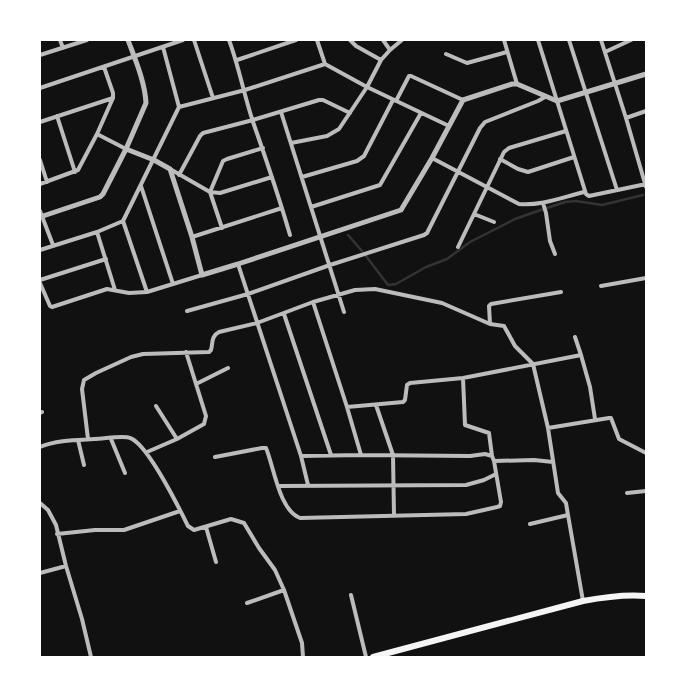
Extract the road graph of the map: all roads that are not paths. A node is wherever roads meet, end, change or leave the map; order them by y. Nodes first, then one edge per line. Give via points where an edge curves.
1 (60, 40) edge
2 (87, 40) edge
3 (128, 40) edge
4 (183, 40) edge
5 (194, 40) edge
6 (229, 40) edge
7 (296, 40) edge
8 (317, 40) edge
9 (350, 40) edge
10 (383, 40) edge
11 (402, 40) edge
12 (504, 40) edge
13 (538, 40) edge
14 (569, 40) edge
15 (601, 40) edge
16 (631, 40) edge
17 (163, 47) junction
18 (63, 48) junction
19 (390, 50) junction
20 (507, 52) junction
21 (605, 52) junction
22 (446, 54) dead end
23 (40, 55) edge
24 (135, 57) junction
25 (237, 60) junction
26 (381, 60) junction
27 (325, 64) junction
28 (104, 67) junction
29 (646, 74) edge
30 (517, 84) junction
31 (614, 84) junction
32 (367, 87) junction
33 (40, 88) edge
34 (245, 90) junction
35 (586, 92) junction
36 (545, 97) junction
37 (113, 98) junction
38 (213, 98) junction
39 (395, 100) junction
40 (462, 100) junction
41 (558, 102) junction
42 (179, 107) junction
43 (646, 111) edge
44 (281, 112) junction
45 (350, 113) junction
46 (422, 113) junction
47 (57, 116) junction
48 (626, 118) junction
49 (253, 120) junction
50 (40, 122) edge
51 (449, 126) junction
52 (566, 131) junction
53 (97, 134) junction
54 (291, 143) junction
55 (263, 148) junction
56 (126, 149) junction
57 (574, 157) junction
58 (432, 158) junction
59 (500, 159) junction
60 (40, 160) edge
61 (154, 160) junction
62 (170, 169) junction
63 (75, 172) junction
64 (457, 172) junction
65 (179, 175) junction
66 (272, 177) junction
67 (302, 177) junction
68 (47, 182) junction
69 (40, 184) edge
70 (646, 185) edge
71 (141, 186) junction
72 (487, 188) junction
73 (617, 190) junction
74 (210, 192) junction
75 (584, 192) junction
76 (544, 204) junction
77 (311, 207) junction
78 (282, 208) junction
79 (474, 214) junction
80 (41, 215) edge
81 (123, 221) junction
82 (494, 222) dead end
83 (222, 228) junction
84 (97, 232) junction
85 (290, 235) dead end
86 (192, 237) junction
87 (320, 237) junction
88 (53, 245) junction
89 (458, 247) dead end
90 (40, 250) edge
91 (555, 254) dead end
92 (106, 260) junction
93 (238, 264) junction
94 (330, 265) junction
95 (202, 275) junction
96 (646, 278) edge
97 (40, 282) edge
98 (173, 284) junction
99 (601, 286) dead end
100 (115, 290) junction
101 (147, 292) junction
102 (561, 292) dead end
103 (248, 294) junction
104 (338, 296) junction
105 (314, 302) junction
106 (187, 311) dead end
107 (344, 312) dead end
108 (284, 314) junction
109 (257, 322) junction
110 (490, 324) junction
111 (575, 337) dead end
112 (186, 352) junction
113 (580, 355) junction
114 (533, 364) junction
115 (228, 368) dead end
116 (463, 378) junction
117 (196, 384) junction
118 (376, 405) junction
119 (156, 406) dead end
120 (347, 407) junction
121 (595, 419) junction
122 (548, 428) junction
123 (88, 439) junction
124 (110, 439) junction
125 (177, 439) junction
126 (78, 440) junction
127 (40, 447) edge
128 (147, 452) junction
129 (646, 453) edge
130 (331, 455) junction
131 (361, 455) junction
132 (393, 455) junction
133 (300, 456) junction
134 (492, 456) junction
135 (215, 457) dead end
136 (494, 461) junction
137 (553, 462) junction
138 (84, 465) dead end
139 (125, 473) dead end
140 (496, 474) junction
141 (308, 485) junction
142 (394, 485) junction
143 (279, 486) junction
144 (646, 491) edge
145 (627, 493) dead end
146 (40, 503) edge
147 (180, 511) junction
148 (394, 515) junction
149 (568, 515) junction
150 (530, 524) dead end
151 (206, 527) junction
152 (58, 534) junction
153 (216, 562) dead end
154 (66, 566) junction
155 (40, 573) edge
156 (284, 590) junction
157 (351, 595) dead end
158 (646, 596) edge
159 (584, 601) junction
160 (247, 603) dead end
161 (91, 657) edge
162 (302, 657) edge
163 (366, 657) edge
164 (373, 657) edge

1 - 18 street
2 - 18 street
3 - 24 street
4 - 17 street
5 - 38 street
6 - 25 street
7 - 25 street
8 - 27 street
9 - 26 street
10 - 19 street
11 - 19 street
12 - 20 street
13 - 41 street
14 - 35 street
15 - 21 street
16 - 21 street
17 - 24 street
17 - 42 street
18 - 23 street
19 - 26 street
20 - 22 street via 467,63
20 - 30 street
21 - 31 street
24 - 28 street
24 - 56 street via 146,94 146,103
25 - 34 street
26 - 32 street
27 - 32 street
27 - 34 street
28 - 33 street
28 - 37 street
29 - 31 street
30 - 36 street
30 - 40 street via 508,84
31 - 35 street
31 - 48 street
32 - 39 street
32 - 45 street
34 - 38 street
34 - 49 street
35 - 41 street
35 - 73 street
36 - 41 street
36 - 64 street via 485,122
37 - 47 street
37 - 53 street
38 - 42 street
39 - 40 street via 409,76
39 - 46 street
39 - 67 street via 364,156 357,161
40 - 51 street
41 - 52 street
42 - 61 street
43 - 48 street
44 - 45 street via 312,101 323,100
44 - 49 street
44 - 54 street
45 - 54 street via 334,133
46 - 51 street
46 - 77 street via 380,185
47 - 50 street
47 - 63 street
48 - 70 street
49 - 55 street
49 - 65 street via 201,134
51 - 58 street
52 - 57 street
52 - 59 street via 509,148
53 - 56 street
53 - 63 street via 81,166
54 - 67 street
55 - 66 street
55 - 74 street via 223,161
56 - 61 street
56 - 80 street via 100,197
57 - 59 street via 528,172
57 - 75 street
58 - 64 street
58 - 87 street via 401,210
59 - 72 street
60 - 68 street
61 - 62 street
61 - 71 street
62 - 65 street
62 - 86 street
63 - 68 street
64 - 72 street
64 - 94 street via 426,234
65 - 74 street
66 - 74 street via 225,192
66 - 78 street
67 - 77 street
68 - 69 street
70 - 73 street
71 - 81 street
71 - 98 street
72 - 76 street via 519,204
72 - 79 street
73 - 75 street via 589,196
74 - 83 street
75 - 76 street
76 - 91 street
77 - 87 street
78 - 83 street
78 - 85 street
79 - 82 street
79 - 89 street
80 - 88 street
81 - 84 street
81 - 101 street
83 - 86 street
84 - 88 street
84 - 92 street
86 - 95 street
87 - 93 street
87 - 94 street
88 - 90 street
92 - 97 street
92 - 100 street
93 - 95 street
93 - 103 street
94 - 103 street
94 - 104 street
95 - 98 street
96 - 99 street
97 - 100 street via 52,307 108,289
98 - 101 street
100 - 101 street via 129,293
102 - 110 street via 491,304
103 - 106 street
103 - 109 street
104 - 105 street
104 - 107 street
104 - 110 street via 355,290 374,289 397,293 442,303
105 - 108 street
105 - 120 street
108 - 109 street
108 - 130 street
109 - 112 street via 215,334 211,350 208,352
109 - 133 street
110 - 114 street via 504,326 515,346
111 - 113 street
112 - 117 street
112 - 123 street via 131,357 84,380 82,390
113 - 114 street
113 - 121 street via 590,387
114 - 116 street
114 - 122 street
115 - 117 street
116 - 118 street via 410,383 407,385 405,400
116 - 134 street via 465,425 489,433
117 - 125 street via 206,416 204,424
118 - 120 street
118 - 132 street
119 - 125 street
120 - 131 street
121 - 122 street
121 - 129 street via 611,418 619,439
122 - 137 street
123 - 124 street
123 - 126 street
124 - 128 street via 130,437
124 - 139 street
125 - 128 street
126 - 127 street
126 - 138 street
128 - 147 street
130 - 131 street
130 - 133 street
131 - 132 street
132 - 134 street
132 - 142 street
133 - 141 street
134 - 136 street
135 - 143 street via 266,448
136 - 137 street
136 - 140 street
137 - 149 street via 558,493 566,503
140 - 142 street via 466,484
140 - 148 street via 500,506 466,514
141 - 142 street
141 - 143 street
142 - 148 street
143 - 148 street via 282,498 291,513 300,518
144 - 145 street
146 - 152 street via 48,510
147 - 151 street via 190,529
147 - 152 street via 124,530
149 - 150 street
149 - 159 street
151 - 153 street
151 - 156 street via 231,519 244,523 275,570
152 - 154 street
154 - 155 street
154 - 161 street
156 - 160 street
156 - 162 street via 302,643
157 - 163 street
158 - 159 main road via 613,596
159 - 164 main road

